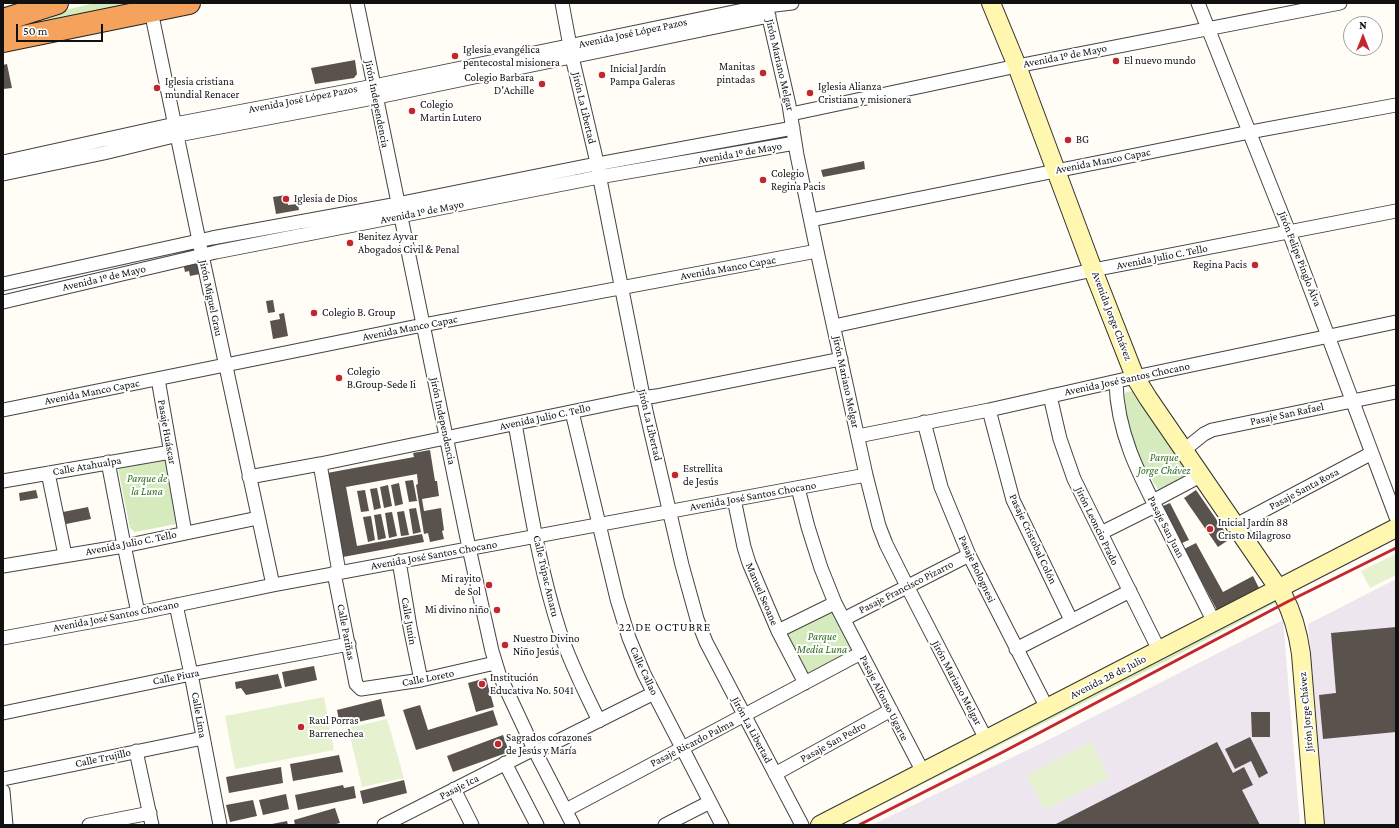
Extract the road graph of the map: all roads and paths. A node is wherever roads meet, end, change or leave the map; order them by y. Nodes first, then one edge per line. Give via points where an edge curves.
1 (56, 3) edge
2 (189, 3) edge
3 (357, 3) edge
4 (562, 3) edge
5 (792, 3) edge
6 (991, 3) edge
7 (1198, 3) edge
8 (1340, 3) edge
9 (767, 8) edge
10 (151, 10) junction
11 (3, 20) edge
12 (1208, 28) junction
13 (3, 41) edge
14 (571, 51) junction
15 (1017, 66) junction
16 (375, 91) junction
17 (1396, 105) edge
18 (791, 114) junction
19 (793, 128) junction
20 (176, 130) junction
21 (1250, 132) junction
22 (795, 143) junction
23 (3, 162) edge
24 (597, 164) junction
25 (1056, 170) junction
26 (3, 174) edge
27 (599, 177) junction
28 (399, 210) junction
29 (1396, 211) edge
30 (811, 220) junction
31 (1289, 232) junction
32 (199, 241) junction
33 (817, 251) junction
34 (202, 255) junction
35 (1093, 270) junction
36 (3, 284) edge
37 (621, 287) junction
38 (3, 302) edge
39 (1396, 322) edge
40 (423, 326) junction
41 (834, 326) junction
42 (1329, 337) junction
43 (842, 359) junction
44 (225, 366) junction
45 (1136, 377) junction
46 (158, 379) junction
47 (1116, 382) junction
48 (1396, 392) edge
49 (1050, 396) junction
50 (642, 398) junction
51 (1352, 401) junction
52 (3, 410) edge
53 (989, 410) junction
54 (572, 412) junction
55 (924, 422) junction
56 (515, 424) junction
57 (858, 436) junction
58 (446, 438) junction
59 (1184, 450) junction
60 (171, 452) junction
61 (1372, 453) junction
62 (108, 462) junction
63 (320, 464) junction
64 (48, 473) junction
65 (866, 475) junction
66 (1202, 475) junction
67 (249, 477) junction
68 (3, 481) edge
69 (798, 488) junction
70 (734, 499) junction
71 (1154, 503) junction
72 (670, 512) junction
73 (1396, 517) edge
74 (258, 518) junction
75 (598, 525) junction
76 (1236, 525) junction
77 (1396, 528) edge
78 (185, 533) junction
79 (1101, 533) junction
80 (537, 536) junction
81 (124, 546) junction
82 (469, 548) junction
83 (969, 555) junction
84 (65, 556) junction
85 (399, 562) junction
86 (3, 566) edge
87 (337, 573) junction
88 (272, 585) junction
89 (907, 586) junction
90 (1130, 591) junction
91 (1282, 595) junction
92 (835, 603) junction
93 (176, 605) junction
94 (138, 613) junction
95 (844, 619) junction
96 (1071, 620) junction
97 (1214, 622) junction
98 (778, 631) junction
99 (3, 638) edge
100 (349, 644) junction
101 (1016, 649) junction
102 (1159, 650) junction
103 (861, 653) junction
104 (495, 664) junction
105 (191, 674) junction
106 (421, 680) junction
107 (806, 683) junction
108 (360, 689) joint
109 (654, 693) junction
110 (1047, 708) junction
111 (891, 710) junction
112 (3, 713) edge
113 (745, 716) junction
114 (599, 721) junction
115 (203, 738) junction
116 (986, 739) junction
117 (682, 748) junction
118 (535, 750) junction
119 (136, 751) junction
120 (505, 763) junction
121 (923, 772) junction
122 (775, 774) junction
123 (3, 779) edge
124 (454, 790) junction
125 (3, 791) edge
126 (710, 802) junction
127 (566, 810) junction
128 (151, 819) edge
129 (406, 820) edge
130 (6, 825) edge
131 (89, 825) edge
132 (220, 825) edge
133 (384, 825) edge
134 (472, 825) edge
135 (537, 825) edge
136 (573, 825) edge
137 (665, 825) edge
138 (722, 825) edge
139 (802, 825) edge
140 (820, 825) edge
141 (1316, 825) edge

1 - 11 highway
2 - 10 highway
3 - 16 street, Jirón Independencia
4 - 14 street, Jirón La Libertad
5 - 9 street, Avenida José López Pazos
6 - 15 street, Avenida Jorge Chávez
7 - 12 street, Jirón Felipe Pinglo Álva
8 - 12 street, Avenida 1º de Mayo
9 - 14 street, Avenida José López Pazos
9 - 18 street, Jirón Mariano Melgar
10 - 13 highway
10 - 20 street, Jirón Miguel Grau
12 - 15 street, Avenida 1º de Mayo
12 - 21 street, Jirón Felipe Pinglo Álva
14 - 16 street, Avenida José López Pazos
14 - 24 street, Jirón La Libertad
15 - 18 street, Avenida 1º de Mayo
15 - 25 street, Avenida Jorge Chávez
16 - 20 street, Avenida José López Pazos
16 - 28 street, Jirón Independencia
17 - 21 street, Avenida Manco Capac
18 - 19 street, Jirón Mariano Melgar
19 - 22 street, Jirón Mariano Melgar
19 - 24 street, Avenida 1º de Mayo
20 - 23 street, Avenida José López Pazos
20 - 26 street, Avenida José López Pazos via 104,153
20 - 32 street, Jirón Miguel Grau
21 - 25 street, Avenida Manco Capac
21 - 31 street, Jirón Felipe Pinglo Álva
22 - 27 street, Avenida 1º de Mayo
22 - 30 street, Jirón Mariano Melgar
24 - 27 street, Jirón La Libertad
24 - 28 street, Avenida 1º de Mayo
25 - 30 street, Avenida Manco Capac
25 - 35 street, Avenida Jorge Chávez
27 - 28 street, Avenida 1º de Mayo
27 - 37 street, Jirón La Libertad
28 - 32 street, Avenida 1º de Mayo
28 - 34 street, Avenida 1º de Mayo
28 - 40 street, Jirón Independencia
29 - 31 street, Avenida Julio C. Tello
30 - 33 street, Jirón Mariano Melgar
31 - 35 street, Avenida Julio C. Tello
31 - 42 street, Jirón Felipe Pinglo Álva
32 - 34 street, Jirón Miguel Grau
32 - 36 street, Avenida 1º de Mayo
33 - 37 street, Avenida Manco Capac
33 - 41 street, Jirón Mariano Melgar
34 - 38 street, Avenida 1º de Mayo
34 - 44 street, Jirón Miguel Grau
35 - 41 street, Avenida Julio C. Tello
35 - 45 street, Avenida Jorge Chávez
37 - 40 street, Avenida Manco Capac
37 - 50 street, Jirón La Libertad
39 - 42 street, Avenida José Santos Chocano
40 - 44 street, Avenida Manco Capac
40 - 58 street, Jirón Independencia
41 - 43 street, Jirón Mariano Melgar
42 - 45 street, Avenida José Santos Chocano
42 - 51 street, Jirón Felipe Pinglo Álva
43 - 50 street, Avenida Julio C. Tello
43 - 57 street, Jirón Mariano Melgar
44 - 46 street, Avenida Manco Capac
44 - 67 street, Jirón Miguel Grau
45 - 47 street, Avenida José Santos Chocano
45 - 59 street, Avenida Jorge Chávez
46 - 52 street, Avenida Manco Capac
46 - 60 street, Pasaje Huáscar
47 - 49 street, Avenida José Santos Chocano
47 - 71 street, Pasaje San Juan via 1118,409 1124,435
48 - 51 street, Pasaje San Rafael
49 - 53 street, Avenida José Santos Chocano
49 - 79 street, Jirón Leoncio Prado via 1066,459
50 - 54 street, Avenida Julio C. Tello
50 - 72 street, Jirón La Libertad
51 - 59 street, Pasaje San Rafael via 1212,430
51 - 61 street, Jirón Felipe Pinglo Álva
53 - 55 street, Avenida José Santos Chocano
53 - 96 street, Pasaje Cristobal Colón via 1013,500
54 - 56 street, Avenida Julio C. Tello
54 - 75 street, Calle Callao
55 - 57 street, Avenida José Santos Chocano
55 - 83 street, Pasaje Bolognesi via 942,487
56 - 58 street, Avenida Julio C. Tello
56 - 80 street, Calle Túpac Amaru
57 - 65 street, Jirón Mariano Melgar
58 - 63 street, Avenida Julio C. Tello
58 - 82 street, Jirón Independencia
59 - 66 street, Avenida Jorge Chávez
60 - 62 street, Calle Atahualpa
60 - 78 street, Pasaje Huáscar
61 - 73 street, Jirón Felipe Pinglo Álva
61 - 76 street, Pasaje Santa Rosa
62 - 64 street, Calle Atahualpa
62 - 81 street
63 - 67 street, Avenida Julio C. Tello
63 - 87 street, Calle Pariñas
64 - 68 street, Calle Atahualpa
64 - 84 street
65 - 69 street, Avenida José Santos Chocano
65 - 89 street, Jirón Mariano Melgar via 879,526
66 - 71 street
66 - 76 street, Avenida Jorge Chávez
67 - 74 street, Jirón Miguel Grau
69 - 70 street, Avenida José Santos Chocano
69 - 92 street, Pasaje Alfonso Ugarte via 810,534
70 - 72 street, Avenida José Santos Chocano
70 - 98 street, Manuel Seoane via 749,563
71 - 79 street
71 - 97 street, Pasaje San Juan
72 - 75 street, Avenida José Santos Chocano
72 - 113 street, Jirón La Libertad via 697,619 706,642
74 - 78 street, Avenida Julio C. Tello
74 - 88 street, Jirón Miguel Grau
75 - 80 street, Avenida José Santos Chocano
75 - 109 street, Calle Callao via 629,638
76 - 91 street, Avenida Jorge Chávez
77 - 91 street, Avenida 28 de Julio
78 - 81 street, Avenida Julio C. Tello
79 - 90 street, Jirón Leoncio Prado
80 - 82 street, Avenida José Santos Chocano
80 - 114 street, Calle Túpac Amaru via 560,632 576,676
81 - 84 street, Avenida Julio C. Tello
81 - 94 street
82 - 85 street, Avenida José Santos Chocano
82 - 104 street, Jirón Independencia
83 - 89 street, Pasaje Francisco Pizarro
83 - 101 street, Pasaje Bolognesi
84 - 86 street, Avenida Julio C. Tello
85 - 87 street, Avenida José Santos Chocano
85 - 106 street, Calle Junín
87 - 88 street, Avenida José Santos Chocano
87 - 100 street, Calle Pariñas
88 - 93 street, Avenida José Santos Chocano
89 - 95 street, Pasaje Francisco Pizarro
89 - 116 street, Jirón Mariano Melgar
90 - 96 street
90 - 102 street, Jirón Leoncio Prado
91 - 97 street, Avenida 28 de Julio
91 - 141 street, Jirón Jorge Chávez via 1297,630 1301,654
92 - 95 street, Pasaje Alfonso Ugarte
92 - 98 street
93 - 94 street, Avenida José Santos Chocano
93 - 105 street, Calle Lima
94 - 99 street, Avenida José Santos Chocano
95 - 103 street, Pasaje Alfonso Ugarte
96 - 101 street
97 - 102 street, Avenida 28 de Julio
98 - 107 street, Manuel Seoane
100 - 105 street, Calle Piura
100 - 108 street, Calle Pariñas via 356,684
101 - 110 street, Pasaje Bolognesi
102 - 110 street, Avenida 28 de Julio
103 - 107 street, Pasaje Ricardo Palma
103 - 111 street, Pasaje Alfonso Ugarte
104 - 106 street, Calle Loreto
104 - 118 street, Jirón Independencia
105 - 112 street, Calle Piura
105 - 115 street, Calle Lima
106 - 108 street, Calle Loreto
107 - 113 street, Pasaje Ricardo Palma
109 - 114 street, Pasaje Ica
109 - 117 street, Calle Callao
110 - 116 street, Avenida 28 de Julio
111 - 121 street, Pasaje Alfonso Ugarte
111 - 122 street, Pasaje San Pedro
113 - 117 street, Pasaje Ricardo Palma
113 - 122 street, Jirón La Libertad
114 - 118 street, Pasaje Ica
115 - 119 street, Calle Trujillo
115 - 132 street, Calle Lima
116 - 121 street, Avenida 28 de Julio
117 - 126 street, Calle Callao
117 - 127 street, Pasaje Ricardo Palma
118 - 120 street, Pasaje Ica
118 - 127 street, Jirón Independencia
119 - 123 street, Calle Trujillo
119 - 128 street
120 - 124 street, Pasaje Ica
120 - 135 street
121 - 140 street, Avenida 28 de Julio
122 - 139 street, Jirón La Libertad
124 - 129 street, Pasaje Ica
124 - 134 street
125 - 130 street
126 - 137 street
126 - 138 street, Calle Callao
127 - 136 street, Jirón Independencia
128 - 131 street
129 - 133 street, Pasaje Ica

